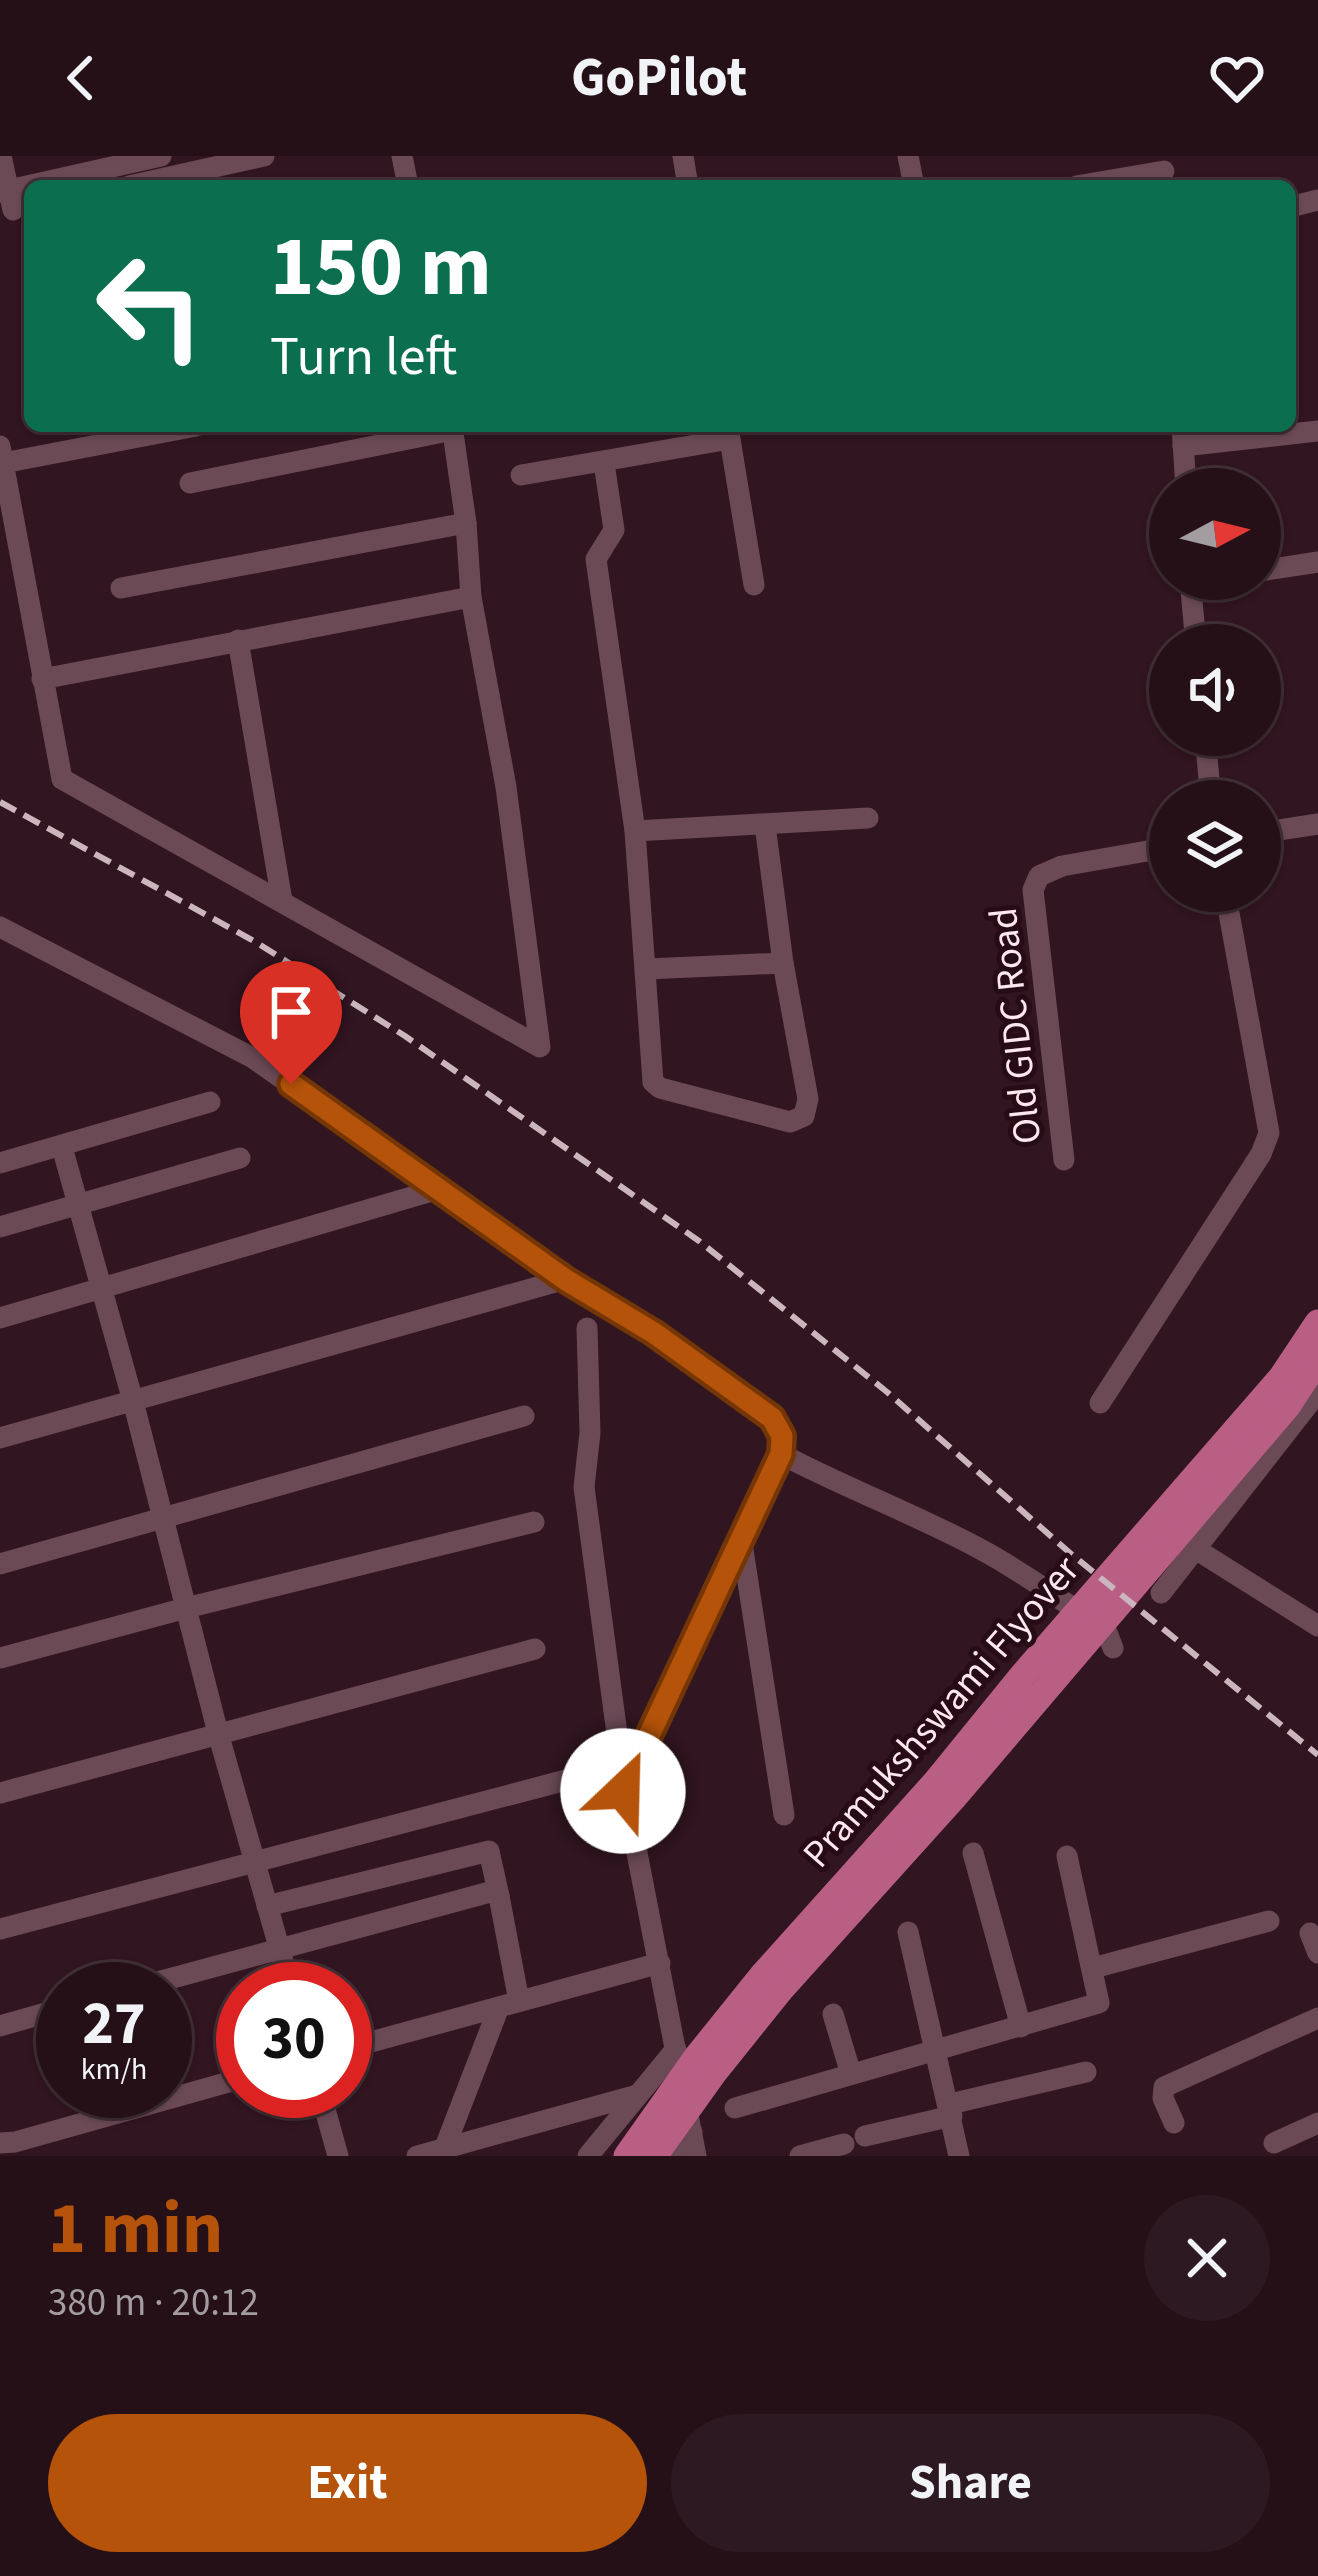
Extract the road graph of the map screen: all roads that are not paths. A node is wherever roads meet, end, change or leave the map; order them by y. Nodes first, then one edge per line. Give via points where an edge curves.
1 (1, 156) edge
2 (161, 156) edge
3 (264, 156) edge
4 (234, 159) edge
5 (1164, 171) edge
6 (82, 180) edge
7 (153, 180) edge
8 (1111, 180) edge
9 (10, 202) edge
10 (140, 432) edge
11 (434, 432) edge
12 (454, 432) edge
13 (1291, 432) edge
14 (729, 433) edge
15 (1183, 436) edge
16 (1, 455) edge
17 (604, 463) junction
18 (1185, 468) edge
19 (521, 475) dead end
20 (190, 483) dead end
21 (466, 523) junction
22 (7, 533) edge
23 (1318, 562) edge
24 (1281, 568) edge
25 (754, 585) dead end
26 (121, 588) dead end
27 (471, 597) junction
28 (238, 640) junction
29 (42, 680) junction
30 (868, 818) dead end
31 (1318, 824) edge
32 (765, 825) junction
33 (1281, 830) edge
34 (635, 831) junction
35 (1149, 851) edge
36 (281, 902) junction
37 (1229, 912) edge
38 (0, 927) edge
39 (783, 963) junction
40 (647, 969) junction
41 (210, 1102) dead end
42 (62, 1147) junction
43 (240, 1158) dead end
44 (1064, 1160) dead end
45 (0, 1163) edge
46 (442, 1188) junction
47 (76, 1207) junction
48 (0, 1227) edge
49 (566, 1280) junction
50 (101, 1291) junction
51 (0, 1318) edge
52 (1318, 1322) edge
53 (586, 1328) dead end
54 (1318, 1359) edge
55 (1318, 1392) edge
56 (133, 1401) junction
57 (1100, 1403) dead end
58 (524, 1416) dead end
59 (0, 1438) edge
60 (781, 1454) junction
61 (164, 1519) junction
62 (534, 1522) dead end
63 (742, 1538) junction
64 (1194, 1548) junction
65 (0, 1564) edge
66 (1161, 1593) dead end
67 (186, 1607) junction
68 (1318, 1626) edge
69 (1112, 1648) dead end
70 (535, 1649) dead end
71 (0, 1658) edge
72 (218, 1733) junction
73 (566, 1780) dead end
74 (624, 1786) junction
75 (0, 1793) edge
76 (784, 1814) dead end
77 (973, 1853) dead end
78 (1067, 1856) dead end
79 (255, 1860) junction
80 (499, 1896) junction
81 (267, 1906) junction
82 (1269, 1921) dead end
83 (0, 1929) edge
84 (908, 1932) dead end
85 (280, 1948) junction
86 (284, 1962) edge
87 (661, 1963) junction
88 (1093, 1968) junction
89 (192, 1972) edge
90 (509, 2004) junction
91 (833, 2014) dead end
92 (36, 2016) edge
93 (1318, 2018) edge
94 (0, 2026) edge
95 (1022, 2026) junction
96 (372, 2042) edge
97 (676, 2049) junction
98 (935, 2051) junction
99 (1086, 2072) dead end
100 (850, 2074) junction
101 (216, 2087) edge
102 (637, 2095) junction
103 (736, 2108) dead end
104 (951, 2110) junction
105 (327, 2118) edge
106 (1174, 2123) dead end
107 (1318, 2123) edge
108 (692, 2132) junction
109 (0, 2143) edge
110 (1274, 2143) dead end
111 (445, 2147) junction
112 (25, 2148) edge
113 (338, 2156) edge
114 (417, 2156) edge
115 (588, 2156) edge
116 (627, 2156) edge
117 (654, 2156) edge
118 (673, 2156) edge
119 (696, 2156) edge
120 (801, 2156) edge
121 (959, 2156) edge

1 - 9 street
2 - 6 street
3 - 4 street
4 - 7 street
5 - 8 street
10 - 16 street
11 - 20 street
12 - 21 street
13 - 15 street
14 - 17 street
14 - 25 street
15 - 18 street
16 - 22 street
17 - 19 street
17 - 34 street via 614,530 596,559
21 - 26 street
21 - 27 street
22 - 29 street
23 - 24 street
27 - 28 street
27 - 36 street via 540,1047
28 - 29 street
28 - 36 street
29 - 36 street via 62,779
30 - 32 street
31 - 33 street
32 - 34 street
32 - 39 street
34 - 40 street
35 - 44 street, Old GIDC Road via 1062,866 1039,876 1033,890
37 - 57 street via 1269,1133
38 - 46 street via 253,1058
39 - 40 street
39 - 40 street via 808,1099 804,1116 790,1122 656,1085
41 - 42 street
42 - 45 street
42 - 47 street
43 - 47 street
46 - 49 street
46 - 50 street
47 - 48 street
47 - 50 street
49 - 56 street
49 - 60 street via 772,1418
50 - 51 street
50 - 56 street
52 - 116 main road, Pramukshswami Flyover via 1282,1377 763,1976
53 - 74 street via 584,1487
54 - 117 main road, Pramukshswami Flyover via 1288,1406 780,1990
55 - 64 street
56 - 59 street
56 - 61 street
58 - 61 street
60 - 63 street
60 - 69 street via 985,1551 1106,1630
61 - 65 street
61 - 67 street
62 - 67 street
63 - 74 street
63 - 76 street
64 - 66 street
64 - 68 street
67 - 71 street
67 - 72 street
70 - 72 street
72 - 75 street
72 - 79 street
73 - 79 street
74 - 87 street
77 - 95 street
78 - 88 street
79 - 81 street
79 - 83 street
80 - 81 street via 489,1851
80 - 85 street via 483,1893
80 - 90 street
81 - 85 street
82 - 88 street
84 - 98 street
85 - 86 street
85 - 89 street
87 - 90 street
87 - 97 street
88 - 95 street via 1099,2003
90 - 96 street
90 - 111 street
91 - 100 street
92 - 94 street
93 - 106 street via 1164,2087
95 - 98 street
97 - 102 street
97 - 108 street
98 - 100 street
98 - 104 street
99 - 104 street
100 - 103 street
101 - 112 street
102 - 111 street
102 - 115 street
104 - 120 street
104 - 121 street
105 - 113 street
107 - 110 street
108 - 118 street
108 - 119 street
109 - 112 street
111 - 114 street

